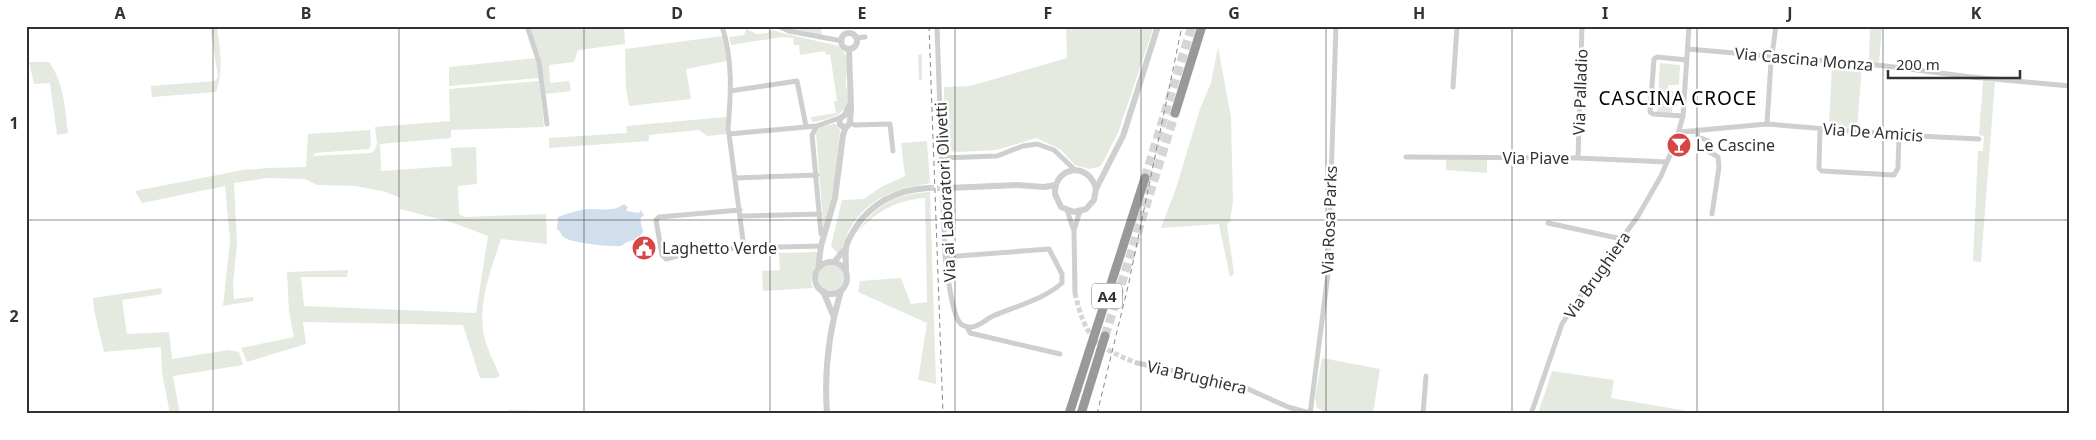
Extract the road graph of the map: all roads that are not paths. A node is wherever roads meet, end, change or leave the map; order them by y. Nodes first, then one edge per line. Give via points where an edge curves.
1 (527, 26) edge
2 (722, 26) edge
3 (778, 26) edge
4 (937, 26) edge
5 (1158, 26) edge
6 (1202, 26) edge
7 (1336, 26) edge
8 (1458, 26) edge
9 (1582, 26) edge
10 (1689, 26) edge
11 (1776, 26) edge
12 (848, 30) edge
13 (865, 37) dead end
14 (856, 38) junction
15 (842, 41) junction
16 (849, 48) junction
17 (1688, 49) junction
18 (1772, 56) junction
19 (1687, 60) junction
20 (1453, 86) dead end
21 (2070, 86) edge
22 (730, 91) junction
23 (1175, 113) tunnel mouth
24 (1683, 116) junction
25 (844, 121) junction
26 (546, 124) dead end
27 (1767, 124) junction
28 (806, 126) junction
29 (817, 126) junction
30 (1820, 129) junction
31 (1697, 130) junction
32 (1680, 132) junction
33 (730, 134) junction
34 (1899, 135) junction
35 (1979, 139) dead end
36 (893, 151) dead end
37 (1406, 157) dead end
38 (942, 158) junction
39 (1578, 158) junction
40 (1064, 160) junction
41 (1667, 162) junction
42 (1075, 170) junction
43 (1105, 170) junction
44 (1088, 174) junction
45 (817, 175) junction
46 (1062, 175) junction
47 (736, 178) junction
48 (1145, 178) tunnel mouth
49 (1056, 184) junction
50 (1044, 187) junction
51 (928, 188) tunnel mouth
52 (948, 188) tunnel mouth
53 (1096, 189) junction
54 (1055, 194) junction
55 (740, 210) junction
56 (1068, 210) junction
57 (1080, 211) junction
58 (820, 214) junction
59 (1712, 214) dead end
60 (741, 216) junction
61 (1548, 223) dead end
62 (1074, 231) junction
63 (821, 234) dead end
64 (1622, 239) junction
65 (821, 246) junction
66 (744, 248) junction
67 (846, 248) junction
68 (945, 257) junction
69 (833, 262) junction
70 (818, 269) junction
71 (846, 272) junction
72 (823, 291) junction
73 (841, 291) junction
74 (1075, 293) tunnel mouth
75 (833, 316) junction
76 (967, 327) junction
77 (1105, 336) tunnel mouth
78 (1060, 354) dead end
79 (1137, 363) tunnel mouth
80 (1426, 376) dead end
81 (827, 414) edge
82 (1069, 414) edge
83 (1081, 414) edge
84 (1311, 414) edge
85 (1423, 414) edge
86 (1531, 414) edge

1 - 26 street via 539,62
2 - 22 street via 732,72
3 - 15 street via 788,31
4 - 38 street, Via ai Laboratori Olivetti
5 - 43 street via 1122,136
6 - 23 highway
7 - 84 street, Via Rosa Parks via 1328,274
8 - 20 street
9 - 39 street, Via Palladio
10 - 17 street, Via Brughiera
11 - 18 street
12 - 14 street
12 - 15 street
13 - 14 street
14 - 16 street via 856,45
15 - 16 street
16 - 25 street via 850,104
17 - 18 street, Via Cascina Monza
17 - 19 street, Via Brughiera
18 - 21 street, Via Cascina Monza
18 - 27 street
19 - 24 street, Via Brughiera
19 - 24 street via 1656,56 1650,112
22 - 28 street via 797,81
22 - 33 street
24 - 32 street, Via Brughiera
25 - 29 street
25 - 36 street via 855,126 890,124
25 - 65 street via 835,198
27 - 30 street, Via De Amicis
27 - 31 street, Via De Amicis
28 - 29 street
28 - 33 street
29 - 45 street via 812,135
30 - 34 street, Via De Amicis
30 - 34 street via 1818,168 1822,171 1894,175 1898,168
31 - 32 street, Via De Amicis
31 - 59 street via 1698,137 1709,140 1708,151 1718,157
32 - 41 street, Via Brughiera
33 - 47 street
34 - 35 street, Via De Amicis
37 - 39 street, Via Piave
38 - 40 street via 997,156 1037,144 1054,150
38 - 68 street, Via ai Laboratori Olivetti
39 - 41 street, Via Piave
40 - 42 street
40 - 46 street
41 - 64 street, Via Brughiera via 1650,197
42 - 44 street
42 - 46 street
43 - 44 street
43 - 53 street
44 - 53 street
45 - 47 street
45 - 58 street
46 - 49 street
47 - 55 street
48 - 82 highway, A4
49 - 50 street
49 - 54 street
50 - 52 street
50 - 54 street
51 - 67 street via 896,194 878,204 857,225
53 - 57 street via 1090,205
54 - 56 street via 1061,207
55 - 60 street
55 - 66 street via 659,217 656,220 662,255 666,259 703,249
56 - 57 street
56 - 62 street
57 - 62 street
58 - 60 street
58 - 63 street
60 - 66 street
61 - 64 street
62 - 74 street
64 - 86 street, Via Brughiera via 1562,324
65 - 66 street
65 - 69 street
65 - 70 street
67 - 69 street
67 - 71 street
68 - 76 street, Via ai Laboratori Olivetti via 958,319
68 - 76 street via 1049,249 1062,274 1062,283 1052,292 990,317 974,327
69 - 70 street via 824,263
69 - 71 street
70 - 72 street via 815,279
71 - 73 street via 847,282
72 - 73 street via 831,294
72 - 75 street
73 - 75 street
75 - 81 street via 827,371
76 - 78 street via 970,333
77 - 83 highway
79 - 84 street, Via Brughiera via 1239,385
80 - 85 street

